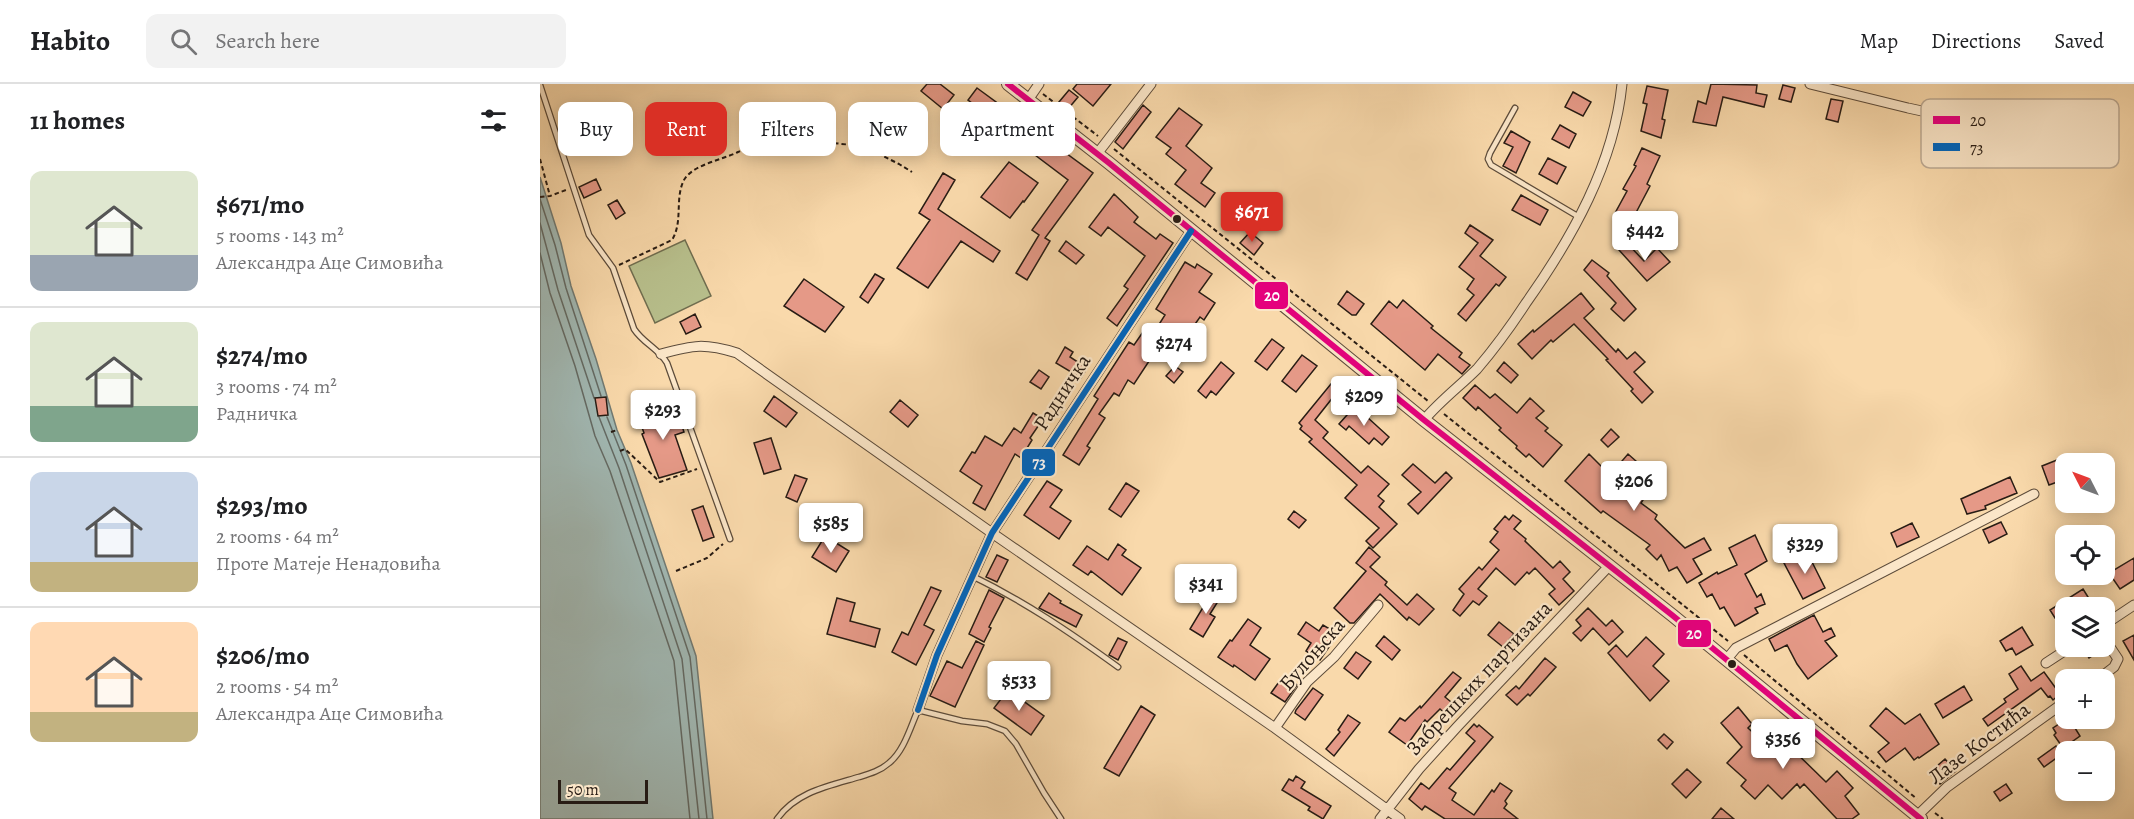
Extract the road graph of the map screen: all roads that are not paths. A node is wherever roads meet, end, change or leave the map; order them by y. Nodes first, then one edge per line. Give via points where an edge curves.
1 (1008, 84) edge
2 (1151, 84) edge
3 (1622, 84) edge
4 (1810, 84) edge
5 (540, 85) edge
6 (1038, 86) edge
7 (1028, 100) junction
8 (1515, 108) dead end
9 (1921, 111) edge
10 (1097, 154) junction
11 (1579, 217) junction
12 (1191, 231) junction
13 (661, 354) junction
14 (1424, 420) junction
15 (2034, 494) dead end
16 (992, 533) junction
17 (730, 539) road end
18 (1610, 565) junction
19 (972, 576) junction
20 (1378, 605) dead end
21 (2134, 606) edge
22 (2115, 618) edge
23 (2115, 654) edge
24 (2055, 657) edge
25 (1726, 660) junction
26 (2046, 663) dead end
27 (1118, 667) dead end
28 (2113, 669) edge
29 (2055, 709) edge
30 (918, 710) junction
31 (1275, 728) junction
32 (1387, 809) junction
33 (1919, 818) edge
34 (777, 819) edge
35 (1061, 819) edge
36 (1380, 819) edge
37 (1401, 819) edge

1 - 7 street
2 - 10 street
3 - 11 street via 1610,143
4 - 9 street
5 - 13 lane via 589,234 614,268 634,329
6 - 7 street
7 - 10 street
8 - 11 lane via 1490,153 1491,165
10 - 12 street
11 - 14 street via 1501,339
12 - 14 street
12 - 16 street, Радничка
13 - 16 street via 701,345 737,353
13 - 17 lane via 671,371
14 - 18 street
15 - 25 street via 1736,648
16 - 19 street, Радничка
16 - 31 street
18 - 25 street
18 - 32 street, Забрешких партизана via 1456,727
19 - 27 lane via 1018,599
19 - 30 street, Радничка via 937,654
20 - 31 street, Булоњска via 1307,682
21 - 22 street
23 - 28 street via 2118,659
24 - 26 street
25 - 33 street
29 - 33 street, Лазе Костића via 1947,787
30 - 34 lane via 900,751 888,764 875,772 801,796
30 - 35 lane via 987,724 1005,732
31 - 32 street
32 - 36 street, Забрешких партизана
32 - 37 street

